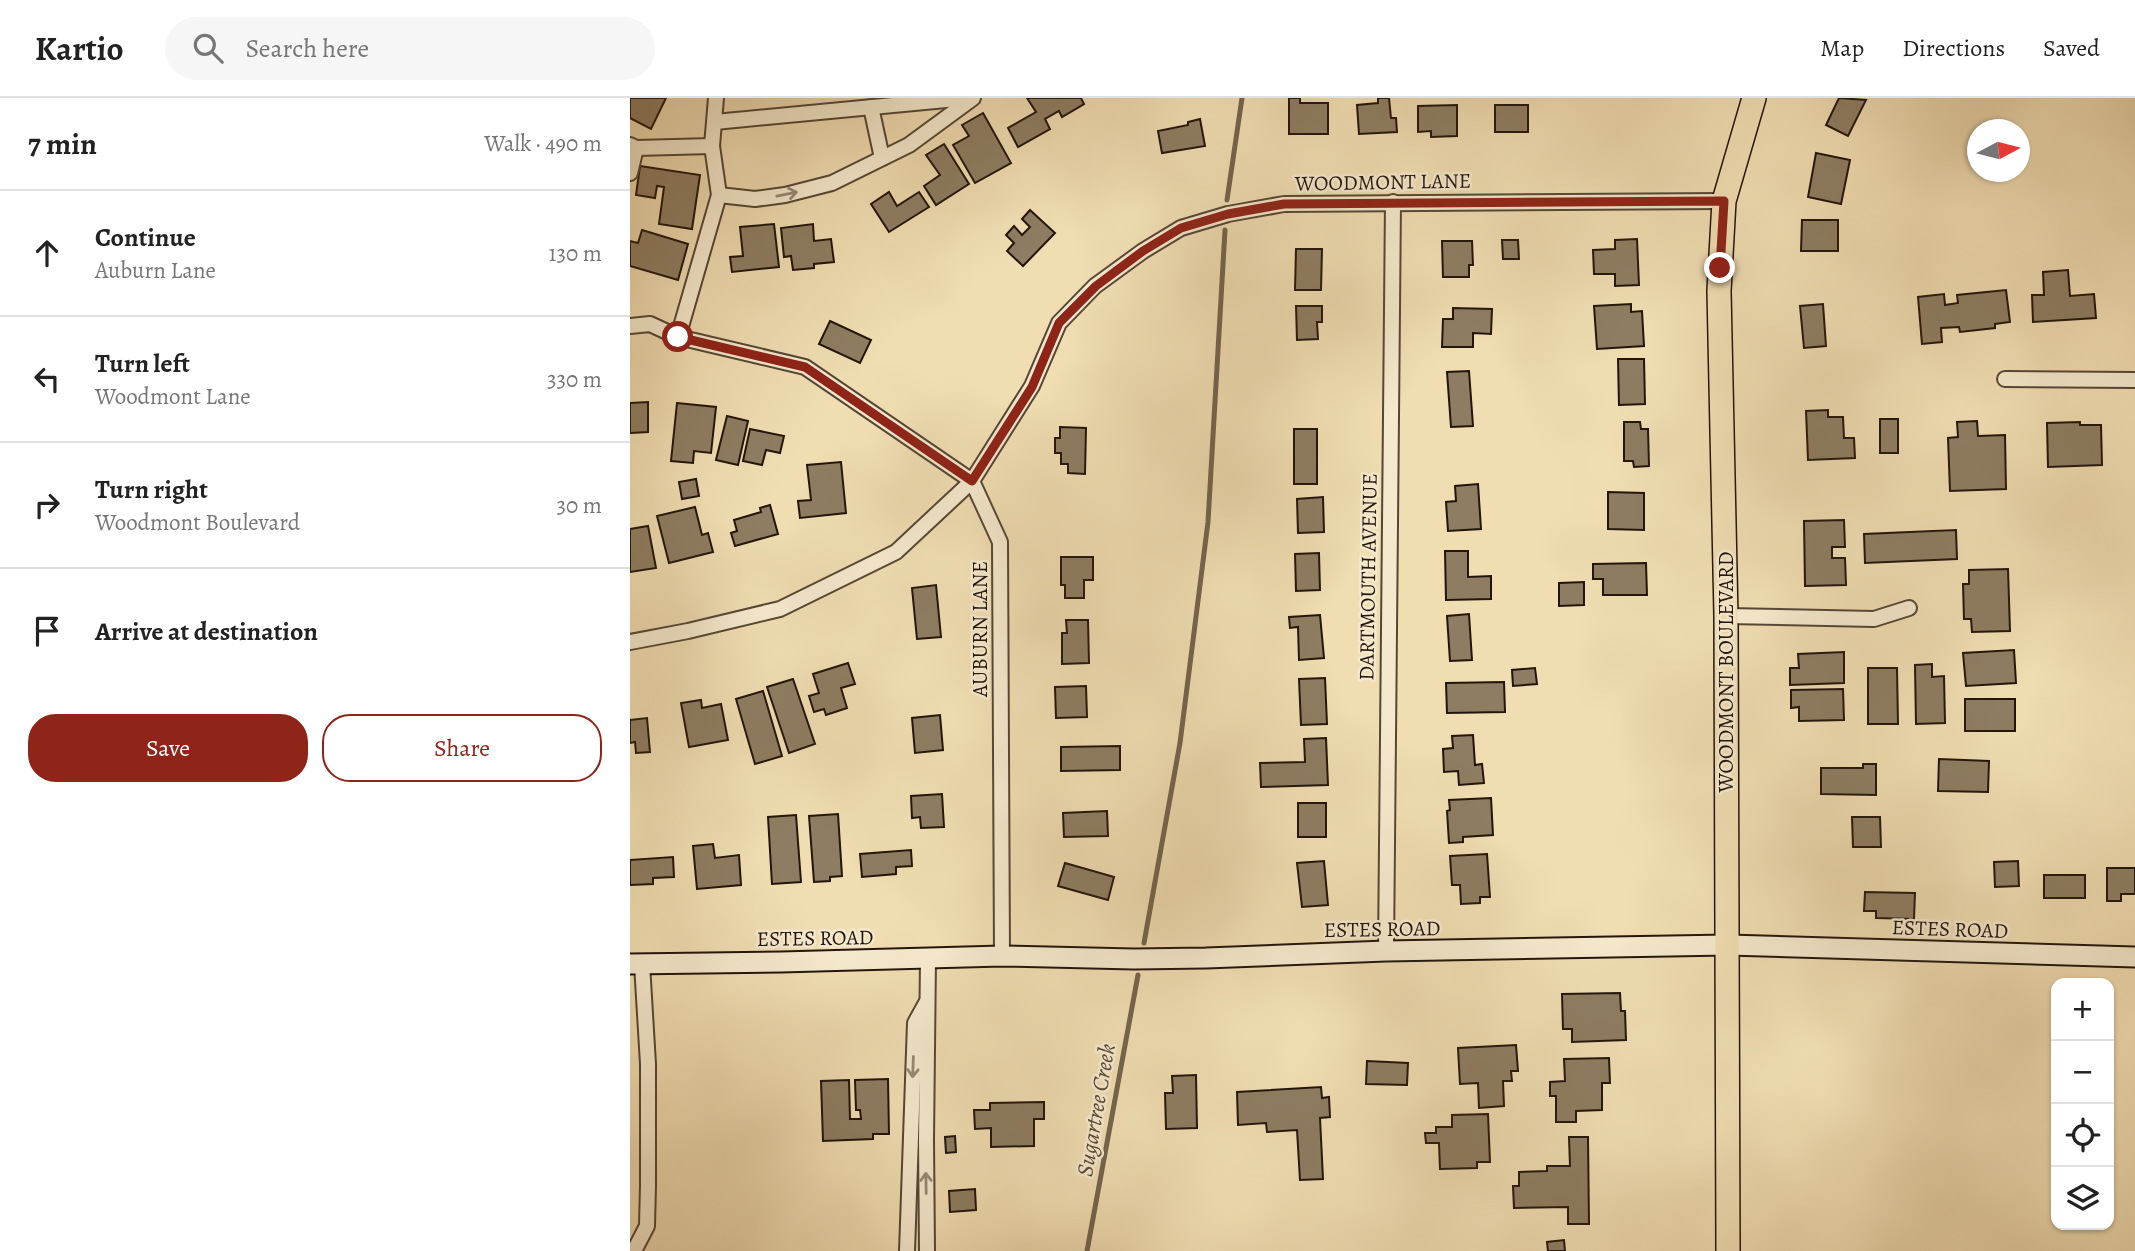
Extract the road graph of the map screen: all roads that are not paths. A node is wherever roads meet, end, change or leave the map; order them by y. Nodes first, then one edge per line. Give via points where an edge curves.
1 (716, 98) edge
2 (967, 98) edge
3 (973, 98) edge
4 (1754, 98) edge
5 (871, 107) junction
6 (715, 122) junction
7 (712, 146) junction
8 (633, 147) edge
9 (882, 158) junction
10 (630, 173) edge
11 (719, 195) junction
12 (1724, 201) junction
13 (1394, 202) junction
14 (630, 326) edge
15 (678, 337) junction
16 (2005, 379) dead end
17 (2135, 380) edge
18 (972, 481) junction
19 (1909, 608) dead end
20 (1726, 616) junction
21 (630, 642) edge
22 (1727, 945) junction
23 (1386, 951) junction
24 (1002, 956) junction
25 (2135, 957) edge
26 (928, 959) junction
27 (636, 964) edge
28 (926, 1001) junction
29 (910, 1140) junction
30 (926, 1140) junction
31 (907, 1248) edge
32 (927, 1248) edge
33 (634, 1251) edge
34 (1728, 1251) edge

1 - 6 street
2 - 5 street
3 - 9 street via 909,145
4 - 12 main road, WOODMONT BOULEVARD
5 - 6 street
5 - 9 street
6 - 7 street
7 - 8 street
7 - 11 street
8 - 10 street
11 -> 9 street via 755,199 785,195 832,183
11 - 15 street
12 - 13 street, WOODMONT LANE
12 - 20 main road, WOODMONT BOULEVARD via 1719,291
13 - 18 street, WOODMONT LANE via 1284,204 1228,214 1181,228 1143,251 1096,286 1059,323 1032,387
13 - 23 street, DARTMOUTH AVENUE
14 - 15 street via 650,324
15 - 18 street via 805,367
16 - 17 street
18 - 21 street, WOODMONT LANE via 896,552 780,609
18 - 24 street, AUBURN LANE via 1000,542
19 - 20 street via 1874,619
20 - 22 main road, WOODMONT BOULEVARD
22 - 23 main road, ESTES ROAD
22 - 25 main road, ESTES ROAD
22 - 34 main road, WOODMONT BOULEVARD
23 - 24 main road, ESTES ROAD via 1134,959
24 - 26 main road, ESTES ROAD
26 - 27 main road, ESTES ROAD
26 - 28 street
27 - 33 street via 648,1064 648,1199 647,1226
28 -> 29 street via 915,1023
28 - 30 street
29 - 30 street
29 - 31 street
32 -> 30 street
31 - 32 street

